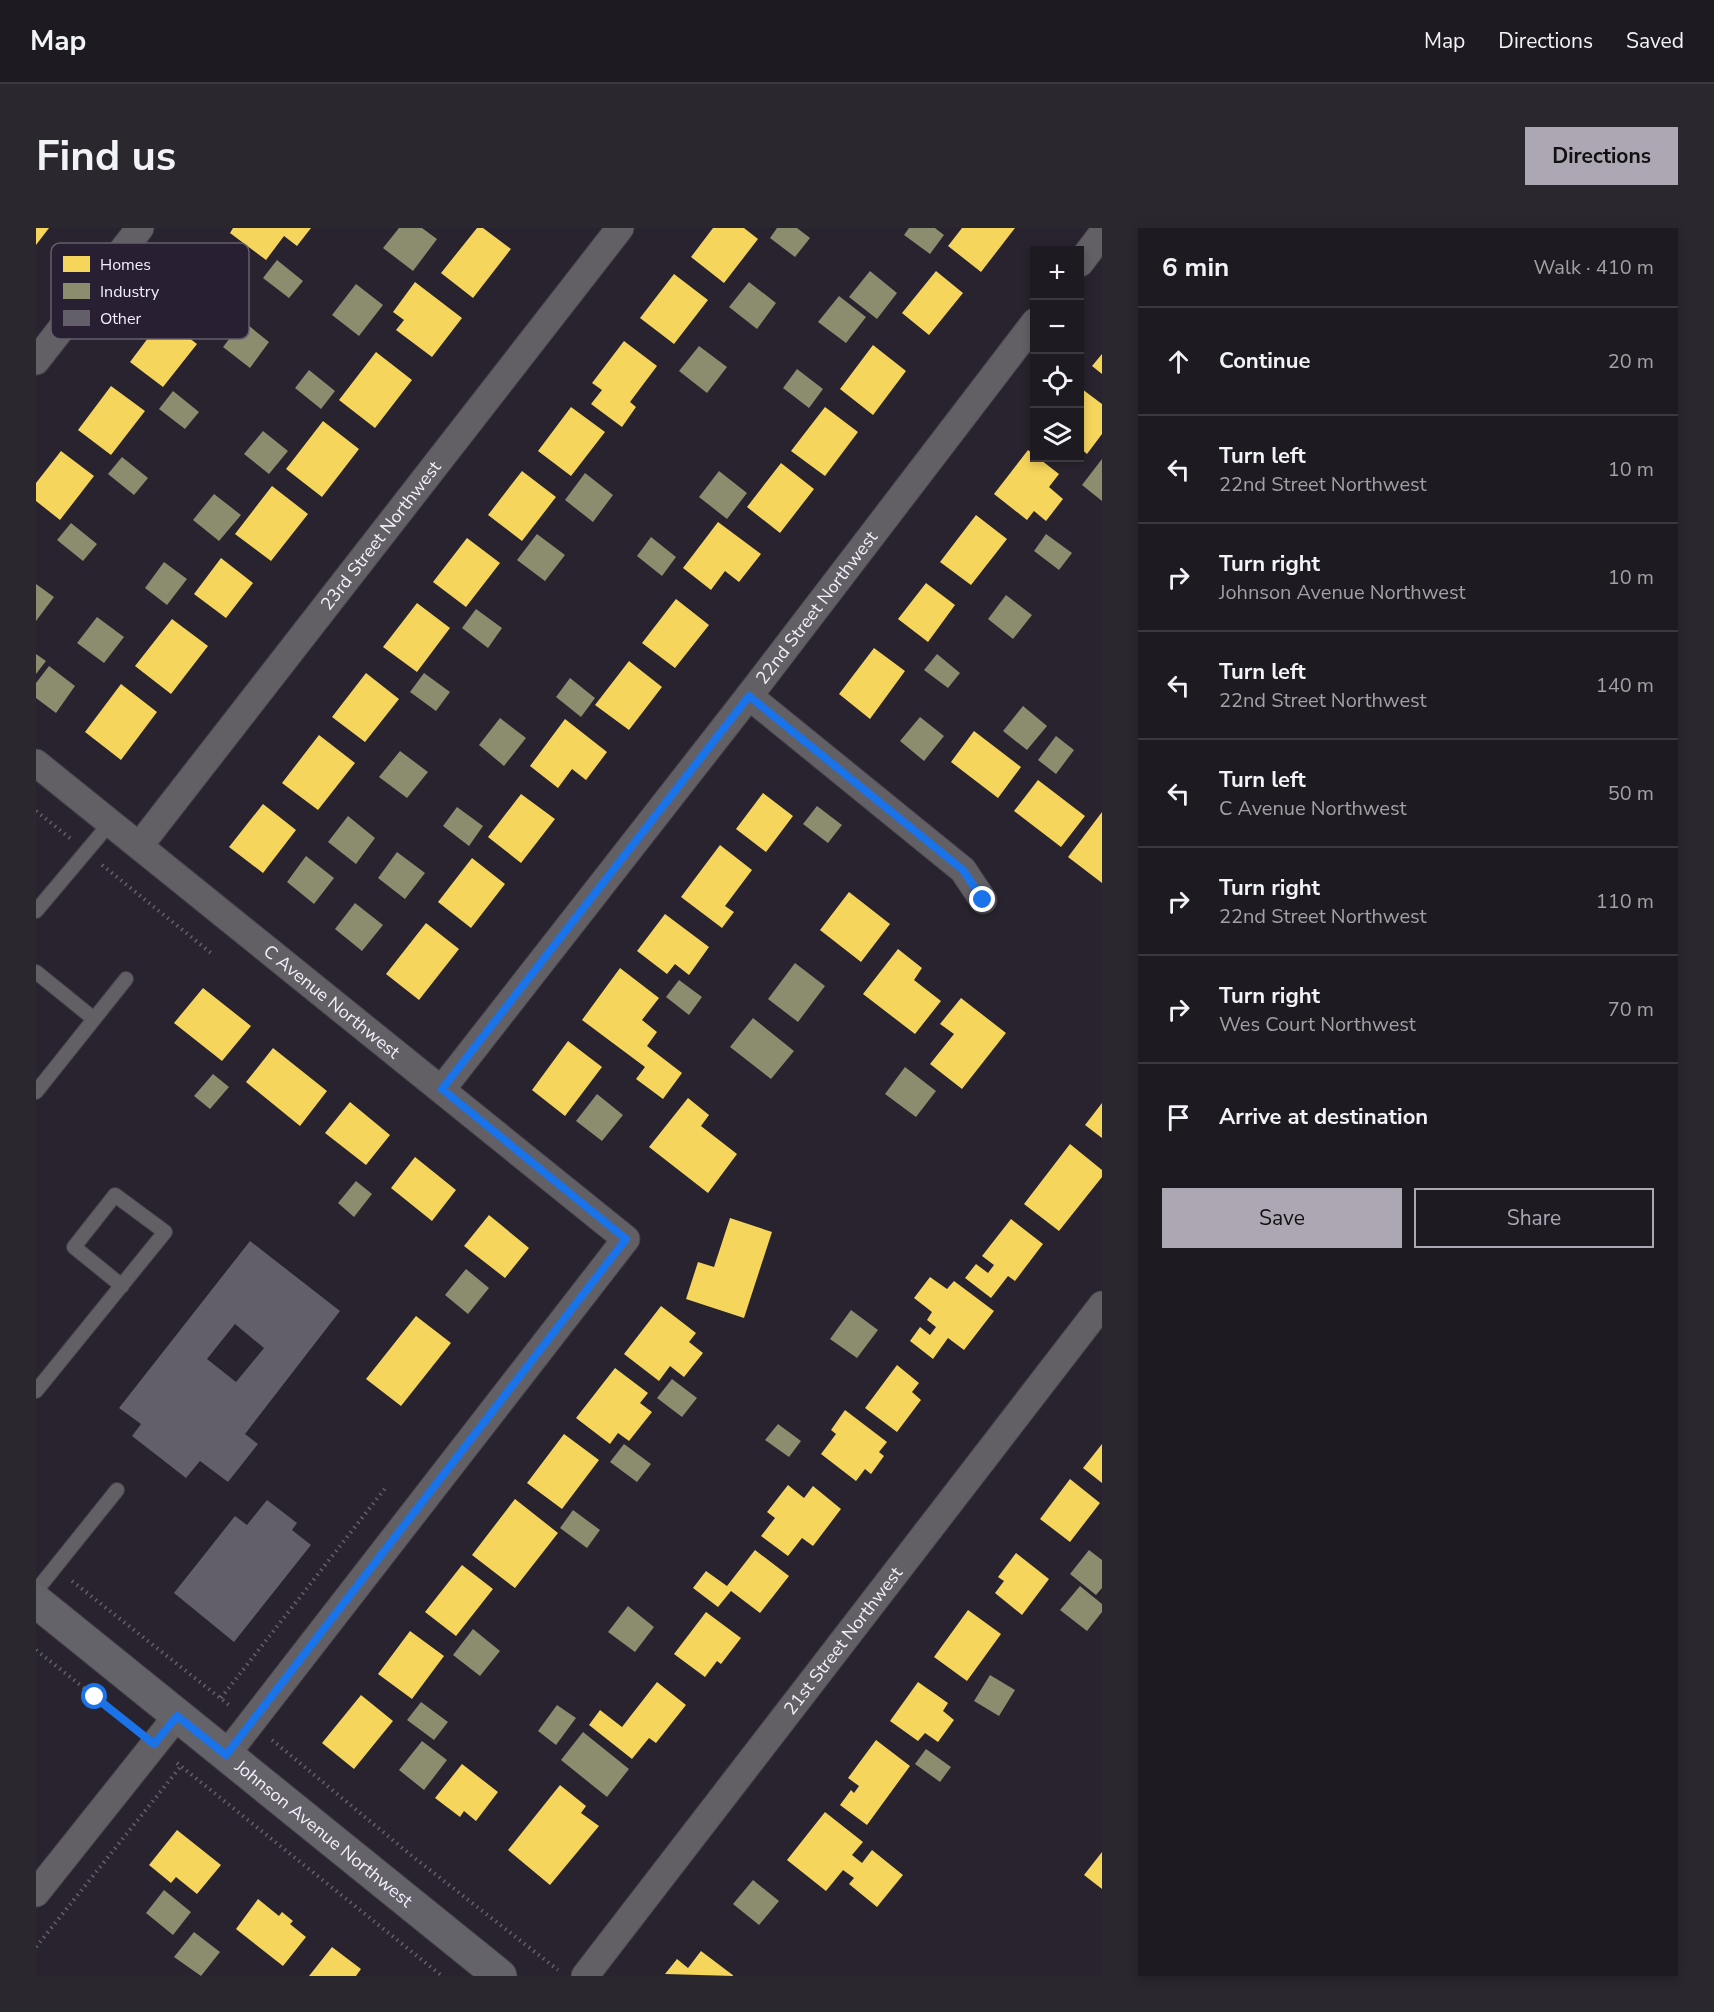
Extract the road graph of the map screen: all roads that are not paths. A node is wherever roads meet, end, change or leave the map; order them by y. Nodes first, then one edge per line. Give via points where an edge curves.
1 (140, 228) edge
2 (620, 228) edge
3 (1102, 234) edge
4 (128, 243) edge
5 (1084, 258) edge
6 (1030, 329) edge
7 (53, 339) edge
8 (36, 361) edge
9 (749, 696) junction
10 (36, 763) edge
11 (111, 822) junction
12 (140, 845) junction
13 (983, 900) dead end
14 (36, 911) edge
15 (36, 972) edge
16 (126, 979) dead end
17 (94, 1019) junction
18 (442, 1089) junction
19 (36, 1092) edge
20 (122, 1286) junction
21 (1102, 1305) edge
22 (36, 1391) edge
23 (117, 1490) dead end
24 (36, 1591) edge
25 (36, 1601) edge
26 (177, 1716) junction
27 (226, 1755) junction
28 (36, 1893) edge
29 (500, 1976) edge
30 (585, 1976) edge

1 - 4 street
2 - 12 street, 23rd Street Northwest
3 - 5 street
6 - 9 street, 22nd Street Northwest
7 - 8 street
9 - 13 street via 963,870
9 - 18 street, 22nd Street Northwest
10 - 11 street, C Avenue Northwest
11 - 12 street, C Avenue Northwest
11 - 14 lane
12 - 18 street, C Avenue Northwest
15 - 17 lane
16 - 17 lane
17 - 19 lane
18 - 27 street, C Avenue Northwest via 626,1239
20 - 20 lane via 165,1232 116,1195 74,1247
20 - 22 lane
21 - 30 street, 21st Street Northwest
23 - 24 lane
25 - 26 street, Johnson Avenue Northwest
26 - 27 street, Johnson Avenue Northwest
26 - 28 street
27 - 29 street, Johnson Avenue Northwest

